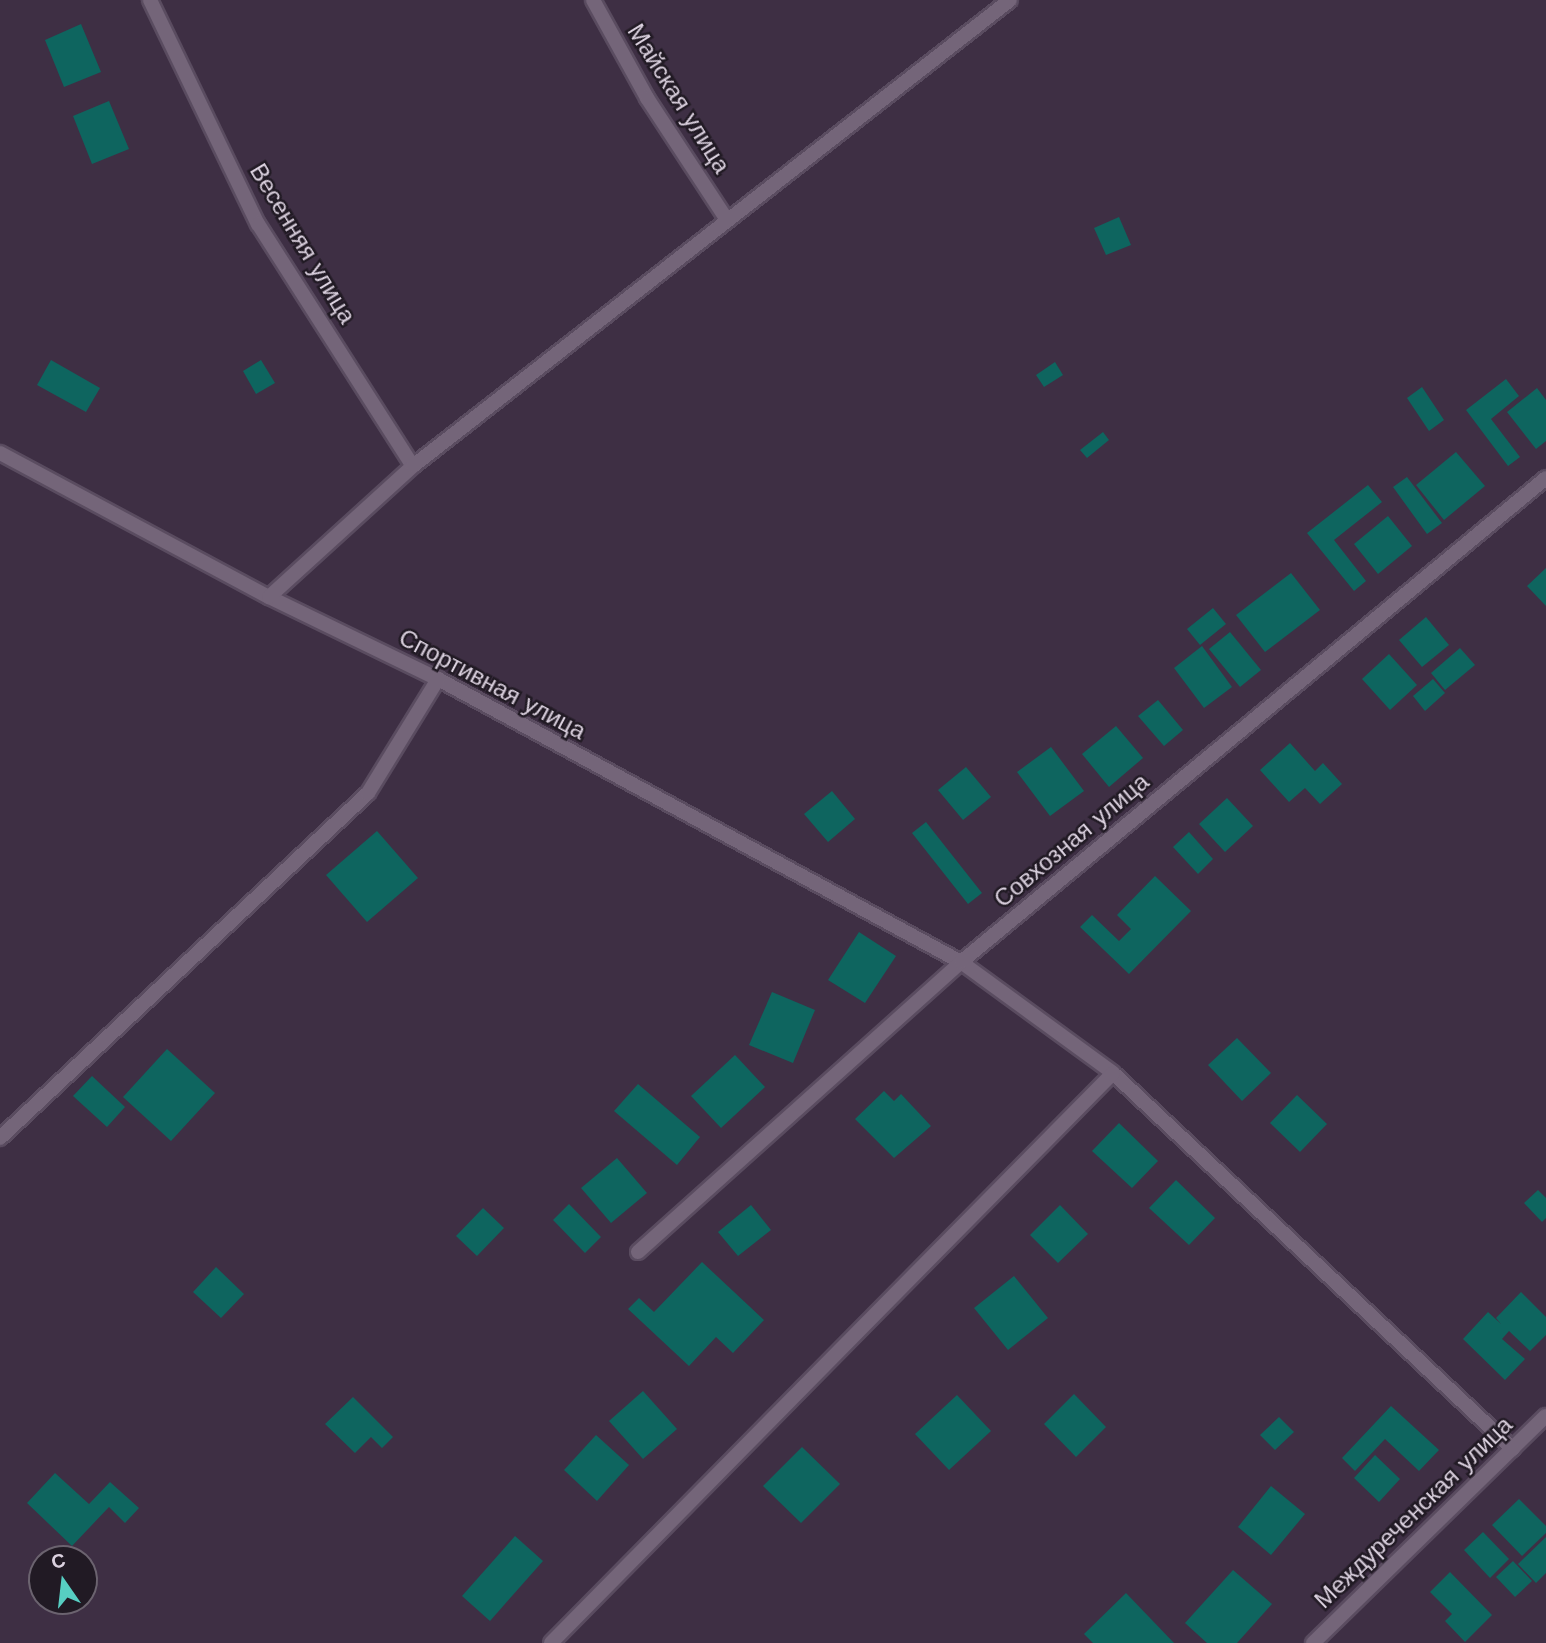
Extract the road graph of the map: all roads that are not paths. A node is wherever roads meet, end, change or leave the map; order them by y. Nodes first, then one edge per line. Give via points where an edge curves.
1 (150, 0) edge
2 (593, 0) edge
3 (1010, 0) edge
4 (727, 220) junction
5 (0, 453) edge
6 (412, 466) junction
7 (1546, 478) edge
8 (269, 597) junction
9 (438, 679) junction
10 (961, 962) junction
11 (1113, 1073) junction
12 (0, 1138) edge
13 (638, 1252) dead end
14 (1546, 1416) edge
15 (1513, 1449) junction
16 (551, 1643) edge
17 (1313, 1643) edge

1 - 6 street, Весенняя улица via 258,224
2 - 4 street, Майская улица via 647,99
3 - 4 street
4 - 6 street
5 - 8 street, Спортивная улица
6 - 8 street
7 - 10 street, Совхозная улица
8 - 9 street, Спортивная улица
9 - 10 street, Спортивная улица
9 - 12 street via 368,793
10 - 11 street, Спортивная улица
10 - 13 street, Совхозная улица
11 - 15 street, Спортивная улица
11 - 16 street
14 - 15 street, Междуреченская улица
15 - 17 street, Междуреченская улица

